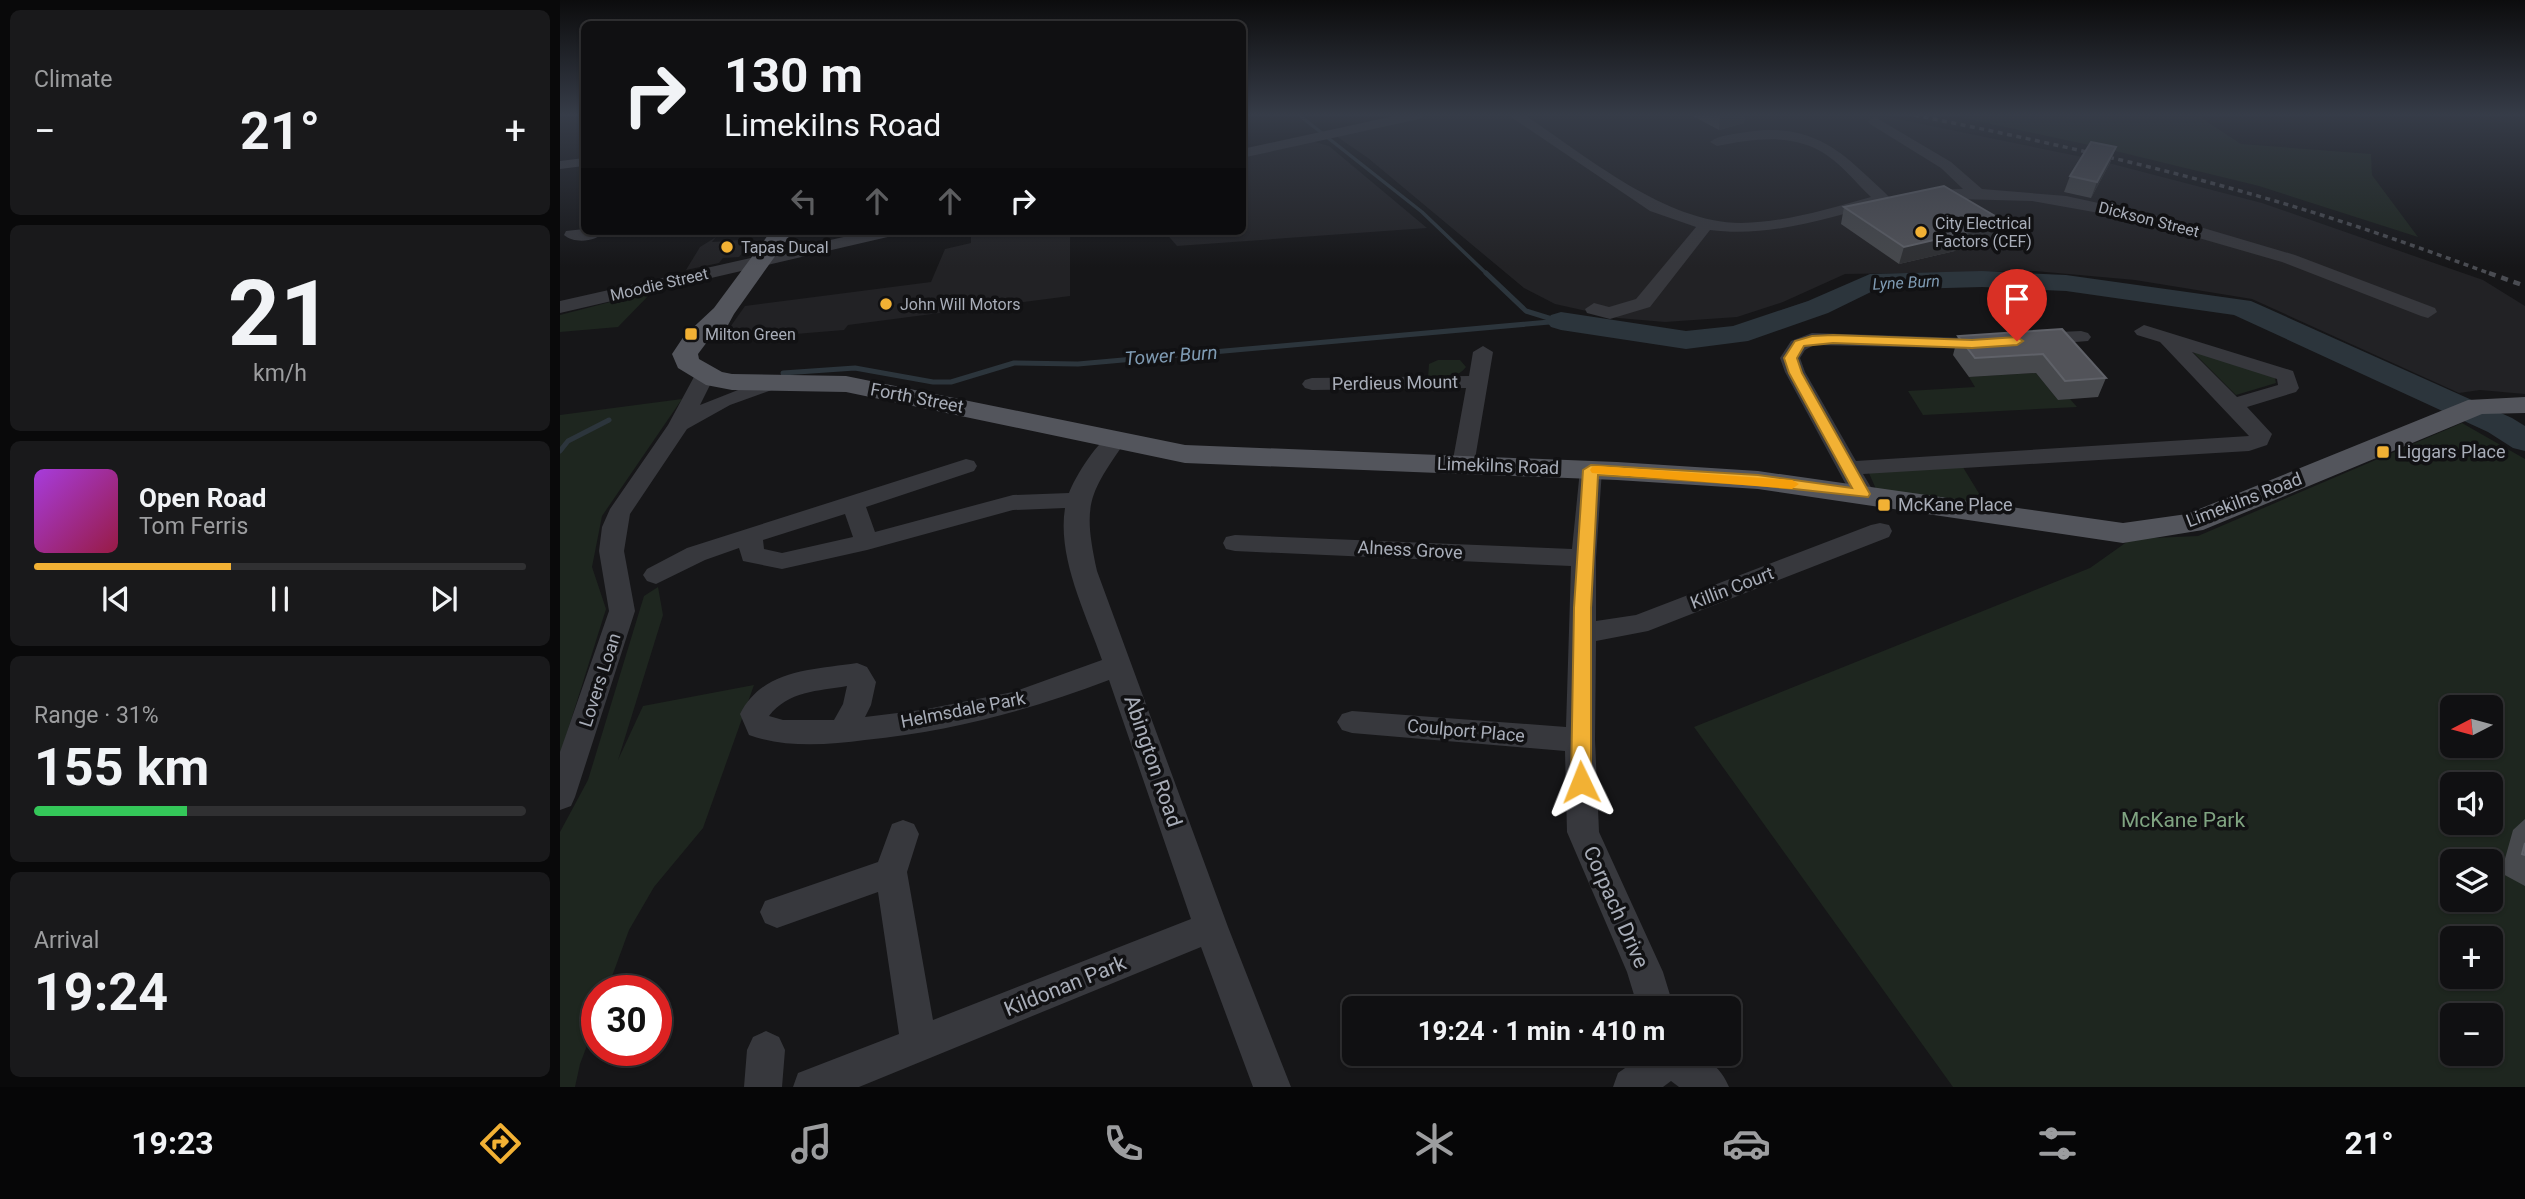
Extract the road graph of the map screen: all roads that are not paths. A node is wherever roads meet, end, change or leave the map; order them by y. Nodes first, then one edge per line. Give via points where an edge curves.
1 (1592, 166) edge
2 (1848, 166) edge
3 (1947, 166) edge
4 (1976, 192) junction
5 (1883, 199) junction
6 (1704, 227) junction
7 (572, 235) dead end
8 (581, 235) edge
9 (779, 235) edge
10 (874, 235) edge
11 (759, 260) junction
12 (560, 307) edge
13 (1594, 309) dead end
14 (2428, 312) dead end
15 (2144, 331) dead end
16 (2081, 337) dead end
17 (2167, 338) junction
18 (1483, 352) dead end
19 (710, 377) junction
20 (1478, 382) junction
21 (773, 383) junction
22 (1311, 384) dead end
23 (2232, 405) junction
24 (2525, 405) edge
25 (679, 425) junction
26 (1116, 439) junction
27 (1463, 465) junction
28 (966, 467) dead end
29 (1591, 470) junction
30 (1856, 481) junction
31 (1076, 501) junction
32 (853, 503) junction
33 (1880, 531) dead end
34 (751, 536) junction
35 (867, 542) junction
36 (1235, 543) dead end
37 (1584, 558) junction
38 (656, 575) dead end
39 (1582, 633) junction
40 (1119, 665) junction
41 (1352, 722) dead end
42 (843, 731) dead end
43 (1580, 740) junction
44 (560, 797) edge
45 (903, 834) dead end
46 (891, 872) junction
47 (777, 912) dead end
48 (1211, 927) junction
49 (1652, 996) edge
50 (919, 1044) junction
51 (766, 1050) dead end
52 (1657, 1066) edge
53 (1684, 1066) edge
54 (763, 1087) edge
55 (812, 1087) edge
56 (1272, 1087) edge
57 (1632, 1087) edge
58 (1710, 1087) edge

1 - 6 street, Dickson Street via 1656,208
2 - 5 street
3 - 4 street
4 - 5 street, Dickson Street
4 - 14 street, Dickson Street via 2048,198 2134,213 2280,254
5 - 6 street, Dickson Street via 1782,226
6 - 13 street via 1643,303 1610,313
7 - 8 street
9 - 11 main road
10 - 11 street, Moodie Street
11 - 12 street, Moodie Street
11 - 19 main road via 722,313 684,354 687,363
15 - 17 street
16 - 30 street via 1972,344 1833,339 1800,344 1790,358 1796,373
17 - 23 street
17 - 23 street via 2286,375 2289,388
18 - 20 street, Perdieus Mount
19 - 21 main road, Forth Street
19 - 25 street
20 - 22 street, Perdieus Mount
20 - 27 street, Perdieus Mount
21 - 25 street via 723,401
21 - 26 main road, Forth Street via 846,384
23 - 30 street via 2260,434 2259,440
24 - 30 main road, Limekilns Road via 2469,409 2192,523 2137,531 2104,531
25 - 44 street, Lovers Loan via 611,531 622,611
26 - 27 main road, Limekilns Road via 1185,454
26 - 31 street, Abington Road
27 - 29 main road, Limekilns Road
28 - 32 street
29 - 30 main road, Limekilns Road
29 - 37 street, Corpach Drive
31 - 35 street via 1013,503
31 - 40 street, Abington Road via 1075,533 1084,571
32 - 34 street
32 - 35 street
33 - 39 street, Killin Court via 1639,624
34 - 35 street via 752,555 782,561
34 - 38 street via 696,554
36 - 37 street, Alness Grove
37 - 39 street, Corpach Drive
39 - 43 street, Corpach Drive
40 - 42 street, Helmsdale Park via 1014,703
40 - 48 street, Abington Road
41 - 43 street, Coulport Place
43 - 49 street, Corpach Drive via 1583,832
45 - 46 street
46 - 47 street
46 - 50 street
48 - 50 street, Kildonan Park
48 - 56 street, Abington Road
50 - 55 street, Kildonan Park
51 - 54 street
52 - 57 street
53 - 58 street

